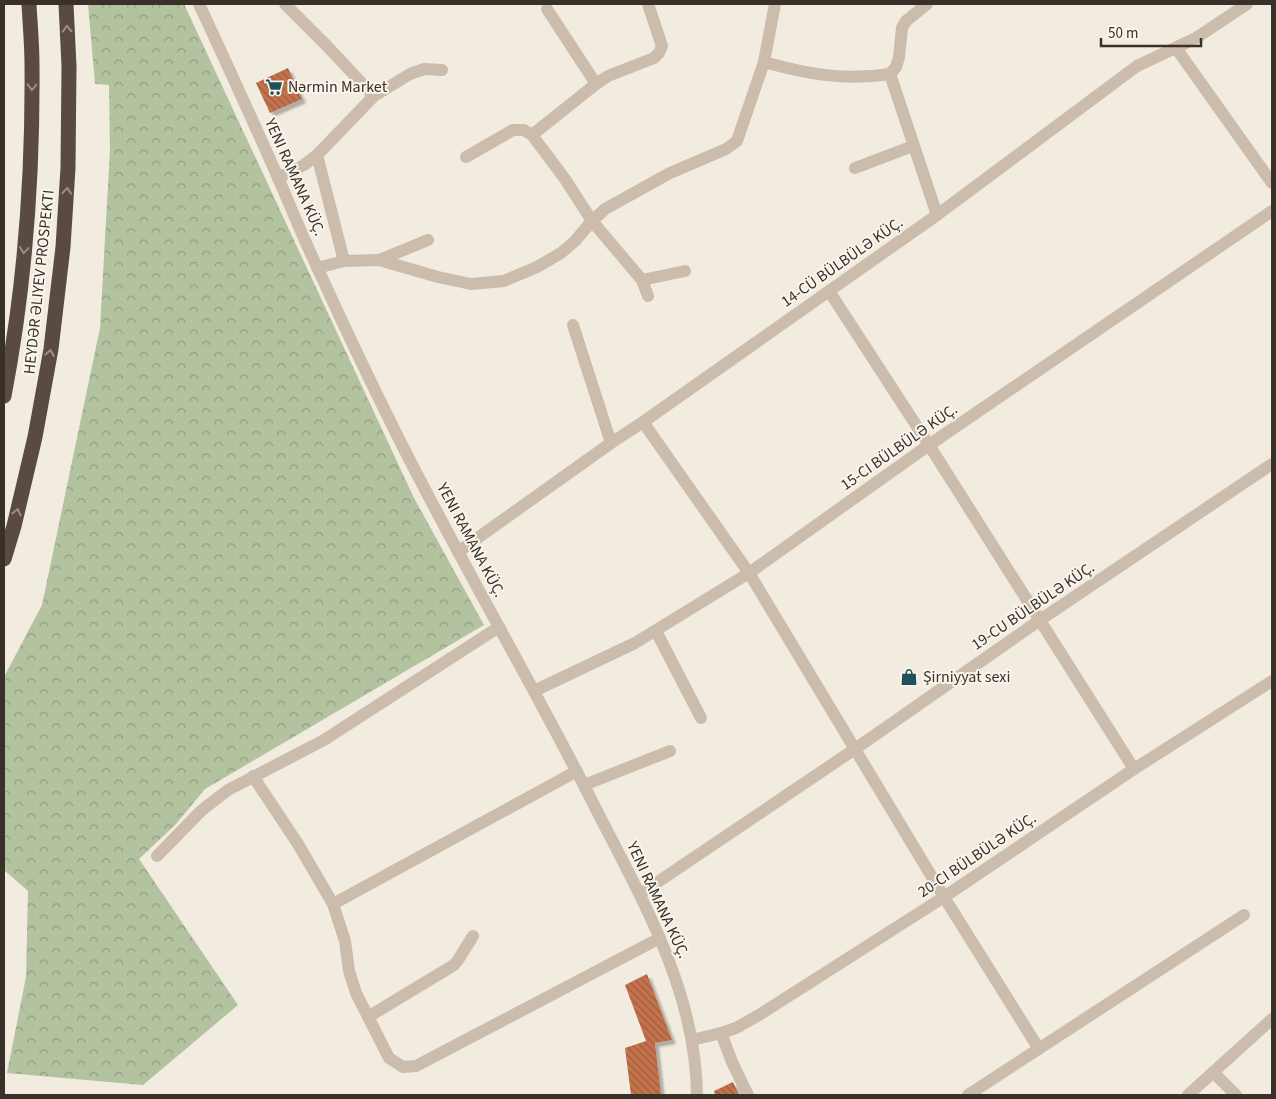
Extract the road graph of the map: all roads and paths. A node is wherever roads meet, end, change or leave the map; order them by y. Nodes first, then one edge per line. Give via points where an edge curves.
1 (29, 4) edge
2 (66, 4) edge
3 (199, 4) edge
4 (285, 4) edge
5 (648, 4) edge
6 (775, 4) edge
7 (927, 4) edge
8 (1247, 4) edge
9 (547, 9) dead end
10 (1176, 48) junction
11 (764, 62) junction
12 (442, 70) dead end
13 (890, 74) junction
14 (596, 84) junction
15 (374, 96) junction
16 (532, 135) junction
17 (913, 146) junction
18 (317, 155) junction
19 (466, 157) dead end
20 (855, 168) dead end
21 (278, 178) junction
22 (1272, 183) edge
23 (1272, 211) edge
24 (937, 215) junction
25 (592, 221) junction
26 (428, 240) dead end
27 (379, 260) junction
28 (344, 261) junction
29 (317, 268) junction
30 (685, 271) dead end
31 (642, 280) junction
32 (829, 291) junction
33 (648, 296) dead end
34 (573, 325) dead end
35 (4, 396) edge
36 (643, 422) junction
37 (611, 442) junction
38 (929, 445) junction
39 (1272, 464) edge
40 (458, 552) junction
41 (4, 559) edge
42 (749, 573) junction
43 (1040, 620) junction
44 (499, 627) junction
45 (656, 631) junction
46 (1272, 681) edge
47 (534, 691) junction
48 (701, 718) dead end
49 (855, 749) junction
50 (670, 751) dead end
51 (1134, 770) junction
52 (577, 771) junction
53 (253, 776) junction
54 (584, 785) junction
55 (157, 856) dead end
56 (640, 894) junction
57 (944, 897) junction
58 (333, 904) junction
59 (1244, 915) dead end
60 (473, 936) dead end
61 (660, 938) junction
62 (368, 1017) junction
63 (1272, 1019) edge
64 (721, 1034) junction
65 (692, 1040) junction
66 (1039, 1049) junction
67 (1213, 1072) junction
68 (697, 1095) edge
69 (748, 1095) edge
70 (968, 1095) edge
71 (1188, 1095) edge
72 (1236, 1095) edge

1 -> 35 highway, HEYDƏR ƏLIYEV PROSPEKTI via 31,166 25,245
41 -> 2 highway, HEYDƏR ƏLIYEV PROSPEKTI via 35,437 51,349 63,247 68,158
3 - 21 street, YENI RAMANA KÜÇ.
4 - 15 street
5 - 14 street via 662,46 659,53
6 - 11 street
7 - 13 street via 906,20 899,57
8 - 10 street, 14-CÜ BÜLBÜLƏ KÜÇ.
9 - 14 street
10 - 22 street
10 - 24 street, 14-CÜ BÜLBÜLƏ KÜÇ. via 1137,66
11 - 13 street via 828,76
11 - 25 street via 736,141 605,209
12 - 15 street via 424,69 410,74
13 - 17 street
14 - 16 street
15 - 18 street
16 - 19 street via 524,130 514,130
16 - 25 street
17 - 20 street
17 - 24 street
18 - 21 street
18 - 28 street
21 - 29 street, YENI RAMANA KÜÇ.
23 - 38 street, 15-CI BÜLBÜLƏ KÜÇ.
24 - 32 street, 14-CÜ BÜLBÜLƏ KÜÇ.
25 - 27 street via 561,253 504,281 471,284
25 - 31 street
26 - 27 street
27 - 28 street
28 - 29 street
29 - 40 street, YENI RAMANA KÜÇ. via 396,433
30 - 31 street
31 - 33 street
32 - 36 street, 14-CÜ BÜLBÜLƏ KÜÇ.
32 - 38 street
34 - 37 street
36 - 37 street, 14-CÜ BÜLBÜLƏ KÜÇ.
36 - 42 street
37 - 40 street, 14-CÜ BÜLBÜLƏ KÜÇ.
38 - 42 street, 15-CI BÜLBÜLƏ KÜÇ.
38 - 43 street
39 - 43 street, 19-CU BÜLBÜLƏ KÜÇ.
40 - 44 street, YENI RAMANA KÜÇ.
42 - 45 street, 15-CI BÜLBÜLƏ KÜÇ.
42 - 49 street
43 - 49 street, 19-CU BÜLBÜLƏ KÜÇ.
43 - 51 street
44 - 47 street, YENI RAMANA KÜÇ.
44 - 53 street via 324,740
45 - 47 street, 15-CI BÜLBÜLƏ KÜÇ.
45 - 48 street
46 - 51 street, 20-CI BÜLBÜLƏ KÜÇ.
47 - 52 street, YENI RAMANA KÜÇ.
49 - 56 street, 19-CU BÜLBÜLƏ KÜÇ.
49 - 57 street
50 - 54 street
51 - 57 street, 20-CI BÜLBÜLƏ KÜÇ.
52 - 54 street, YENI RAMANA KÜÇ.
52 - 58 street
53 - 55 street via 202,810
53 - 58 street
54 - 56 street, YENI RAMANA KÜÇ.
56 - 61 street, YENI RAMANA KÜÇ.
57 - 64 street, 20-CI BÜLBÜLƏ KÜÇ. via 759,1015
57 - 66 street
58 - 62 street via 345,940 349,971
59 - 66 street
60 - 62 street via 454,966
61 - 62 street via 416,1066 403,1067 389,1058
61 - 65 street, YENI RAMANA KÜÇ. via 675,976
63 - 67 street
64 - 65 street, 20-CI BÜLBÜLƏ KÜÇ.
64 - 69 street
65 - 68 street, YENI RAMANA KÜÇ.
66 - 70 street
67 - 71 street
67 - 72 street

